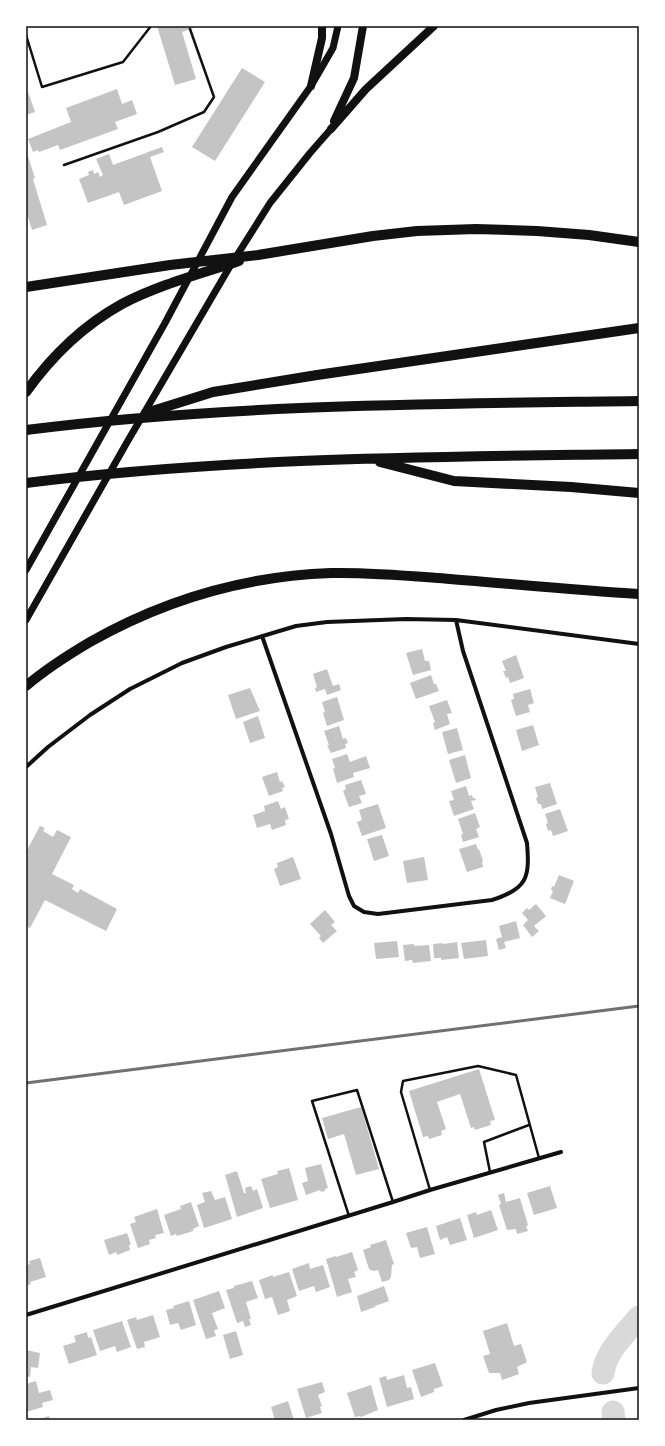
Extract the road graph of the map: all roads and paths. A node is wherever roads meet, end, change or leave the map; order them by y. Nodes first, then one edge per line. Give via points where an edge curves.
1 (151, 26) edge
2 (322, 26) edge
3 (338, 26) edge
4 (363, 26) edge
5 (434, 26) edge
6 (190, 29) dead end
7 (26, 35) edge
8 (311, 86) junction
9 (331, 129) junction
10 (64, 165) dead end
11 (639, 242) edge
12 (258, 255) junction
13 (26, 286) edge
14 (639, 328) edge
15 (26, 392) edge
16 (639, 401) edge
17 (125, 419) junction
18 (26, 430) edge
19 (639, 454) edge
20 (367, 458) junction
21 (26, 483) edge
22 (639, 493) edge
23 (26, 570) edge
24 (639, 594) edge
25 (26, 620) edge
26 (456, 620) junction
27 (262, 636) junction
28 (639, 644) edge
29 (26, 686) edge
30 (26, 767) edge
31 (529, 1125) junction
32 (561, 1152) dead end
33 (539, 1158) junction
34 (490, 1172) junction
35 (430, 1190) junction
36 (393, 1202) junction
37 (350, 1216) junction
38 (26, 1315) edge
39 (639, 1388) edge
40 (464, 1420) edge

1 - 7 lane via 123,62 42,87
2 - 8 main road via 322,38
3 - 8 main road via 333,48
4 - 9 main road via 354,78
5 - 9 main road via 366,89
6 - 10 lane via 214,97 204,112 158,132
8 - 23 main road via 232,197 166,323
9 - 25 main road via 270,203 229,268
11 - 12 highway via 545,231 417,231
12 - 13 highway
12 - 15 highway via 159,288 122,304 73,339 48,364
14 - 17 highway via 213,392
16 - 17 highway via 349,406
17 - 18 highway
19 - 20 highway
20 - 21 highway via 171,468
20 - 22 highway via 454,481
24 - 29 highway via 379,573 283,577 239,584 197,595 153,611 110,631 70,654
26 - 27 street via 327,622 296,626
26 - 27 street via 462,651 528,843 527,876 520,887 507,896 492,900 378,914 364,912 354,906 349,896 331,834
26 - 28 street
27 - 30 street via 182,663 130,689 90,715
31 - 33 lane
31 - 34 lane via 484,1142
31 - 35 lane via 516,1075 478,1066 403,1082 401,1092
32 - 33 street
33 - 34 street
34 - 35 street
35 - 36 street
36 - 37 street
36 - 37 lane via 357,1090 312,1101
37 - 38 street
39 - 40 street via 529,1403

